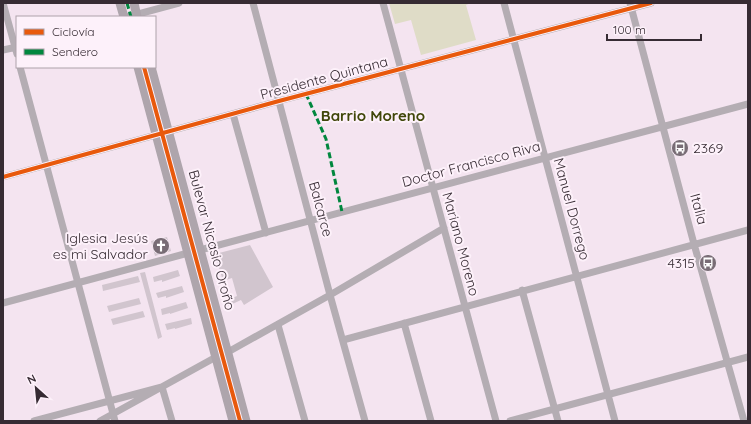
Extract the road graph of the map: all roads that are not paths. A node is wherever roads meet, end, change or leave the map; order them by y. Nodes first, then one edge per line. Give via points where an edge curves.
1 (3, 3) edge
2 (120, 3) edge
3 (134, 3) edge
4 (179, 3) edge
5 (252, 3) edge
6 (383, 3) edge
7 (504, 3) edge
8 (651, 3) edge
9 (630, 6) edge
10 (125, 16) edge
11 (137, 16) edge
12 (513, 40) junction
13 (16, 49) edge
14 (3, 50) edge
15 (20, 68) edge
16 (138, 68) edge
17 (151, 68) edge
18 (401, 69) junction
19 (279, 102) junction
20 (748, 104) edge
21 (233, 114) junction
22 (663, 127) junction
23 (168, 132) junction
24 (156, 135) junction
25 (546, 158) junction
26 (46, 165) junction
27 (3, 176) edge
28 (433, 188) junction
29 (311, 220) junction
30 (444, 228) junction
31 (748, 230) edge
32 (266, 232) junction
33 (694, 244) junction
34 (200, 250) junction
35 (188, 253) junction
36 (577, 276) junction
37 (78, 283) junction
38 (522, 290) junction
39 (330, 295) junction
40 (3, 303) edge
41 (464, 306) junction
42 (404, 324) junction
43 (278, 325) junction
44 (343, 340) junction
45 (228, 352) junction
46 (216, 357) junction
47 (748, 357) edge
48 (728, 362) junction
49 (162, 387) junction
50 (608, 395) junction
51 (110, 401) junction
52 (555, 409) junction
53 (114, 417) edge
54 (34, 421) edge
55 (100, 421) edge
56 (172, 421) edge
57 (233, 421) edge
58 (246, 421) edge
59 (305, 421) edge
60 (366, 421) edge
61 (431, 421) edge
62 (496, 421) edge
63 (510, 421) edge
64 (558, 421) edge
65 (615, 421) edge
66 (744, 421) edge

1 - 13 street
2 - 10 main road
3 - 11 main road
4 - 11 street
5 - 19 street, Balcarce
6 - 18 street, Mariano Moreno
7 - 12 street, Manuel Dorrego
8 - 9 street, Presidente Quintana
9 - 12 street, Presidente Quintana
9 - 22 street, Italia
12 - 18 street, Presidente Quintana
12 - 25 street, Manuel Dorrego
13 - 14 street
15 - 26 street
16 - 24 main road, Bulevar Nicasio Oroño
17 - 23 main road, Bulevar Nicasio Oroño
18 - 19 street, Presidente Quintana
18 - 28 street, Mariano Moreno
19 - 21 street, Presidente Quintana
19 - 29 street, Balcarce
20 - 22 street, Doctor Francisco Riva
21 - 23 street, Presidente Quintana
21 - 32 street
22 - 25 street, Doctor Francisco Riva
22 - 33 street, Italia
23 - 24 street, Presidente Quintana
23 - 34 main road, Bulevar Nicasio Oroño
24 - 26 street, Presidente Quintana
24 - 35 main road, Bulevar Nicasio Oroño
25 - 28 street, Doctor Francisco Riva
25 - 36 street, Manuel Dorrego
26 - 27 street, Presidente Quintana
26 - 37 street
28 - 29 street, Doctor Francisco Riva
28 - 30 street, Mariano Moreno
29 - 32 street, Doctor Francisco Riva
29 - 39 street, Balcarce
30 - 39 street
30 - 41 street, Mariano Moreno
31 - 33 street
32 - 34 street, Doctor Francisco Riva
33 - 36 street
33 - 48 street, Italia
34 - 45 main road, Bulevar Nicasio Oroño
35 - 37 street
35 - 46 main road, Bulevar Nicasio Oroño
36 - 38 street
36 - 50 street, Manuel Dorrego
37 - 40 street
37 - 51 street
38 - 41 street
38 - 52 street
39 - 43 street
39 - 44 street, Balcarce
41 - 42 street
41 - 62 street, Mariano Moreno
42 - 44 street
42 - 61 street
43 - 45 street
43 - 59 street
44 - 60 street, Balcarce
45 - 58 main road, Bulevar Nicasio Oroño
46 - 49 street
46 - 57 main road, Bulevar Nicasio Oroño
47 - 48 street
48 - 50 street
48 - 66 street, Italia
49 - 51 street
49 - 53 street
49 - 56 street
50 - 52 street
50 - 65 street, Manuel Dorrego
51 - 53 street
51 - 54 street
52 - 63 street
52 - 64 street
53 - 55 street

